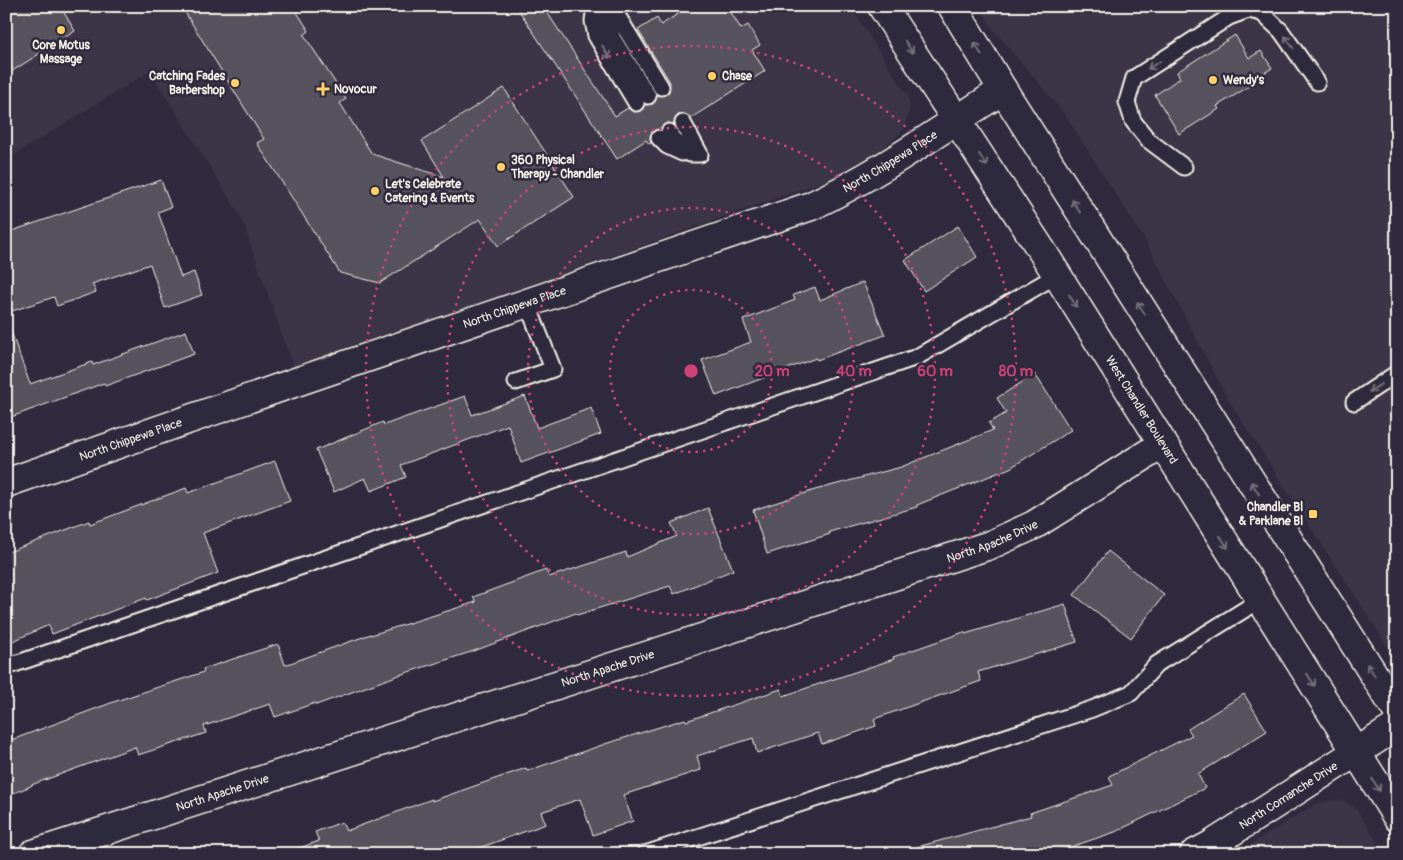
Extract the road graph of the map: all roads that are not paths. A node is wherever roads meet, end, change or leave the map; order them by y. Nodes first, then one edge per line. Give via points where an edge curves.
1 (595, 6) edge
2 (602, 6) edge
3 (615, 6) edge
4 (882, 6) edge
5 (952, 6) edge
6 (1317, 82) dead end
7 (1003, 90) junction
8 (649, 95) junction
9 (957, 119) junction
10 (683, 123) dead end
11 (664, 135) dead end
12 (1184, 167) dead end
13 (1057, 275) junction
14 (527, 303) junction
15 (1397, 373) edge
16 (516, 382) dead end
17 (1354, 402) dead end
18 (1163, 444) junction
19 (6, 483) edge
20 (1260, 600) junction
21 (6, 667) edge
22 (1397, 711) edge
23 (1389, 730) edge
24 (1356, 752) junction
25 (1397, 817) edge
26 (33, 854) edge
27 (645, 854) edge
28 (1194, 854) edge

1 -> 8 lane via 596,36
2 - 8 lane via 613,39
3 - 8 lane
4 -> 9 street, West Chandler Boulevard
7 -> 5 street
6 -> 12 lane via 1281,32 1262,13 1248,10 1229,17 1134,78 1127,102 1133,121 1148,140
7 - 9 street, North Chippewa Place
22 -> 7 street
9 -> 13 street, West Chandler Boulevard
9 - 14 street, North Chippewa Place via 881,169 811,206
10 - 11 lane via 695,154
13 -> 18 street, West Chandler Boulevard
13 - 21 lane via 917,357
14 - 16 lane via 553,369
14 - 19 street, North Chippewa Place
15 -> 17 lane
18 -> 20 street, West Chandler Boulevard
18 - 26 street, North Apache Drive via 1034,525 990,545
20 -> 24 street, West Chandler Boulevard
20 - 27 lane via 1157,664 1131,693 1124,696
23 - 24 street, North Comanche Drive
24 -> 25 street, West Chandler Boulevard
24 - 28 street, North Comanche Drive

